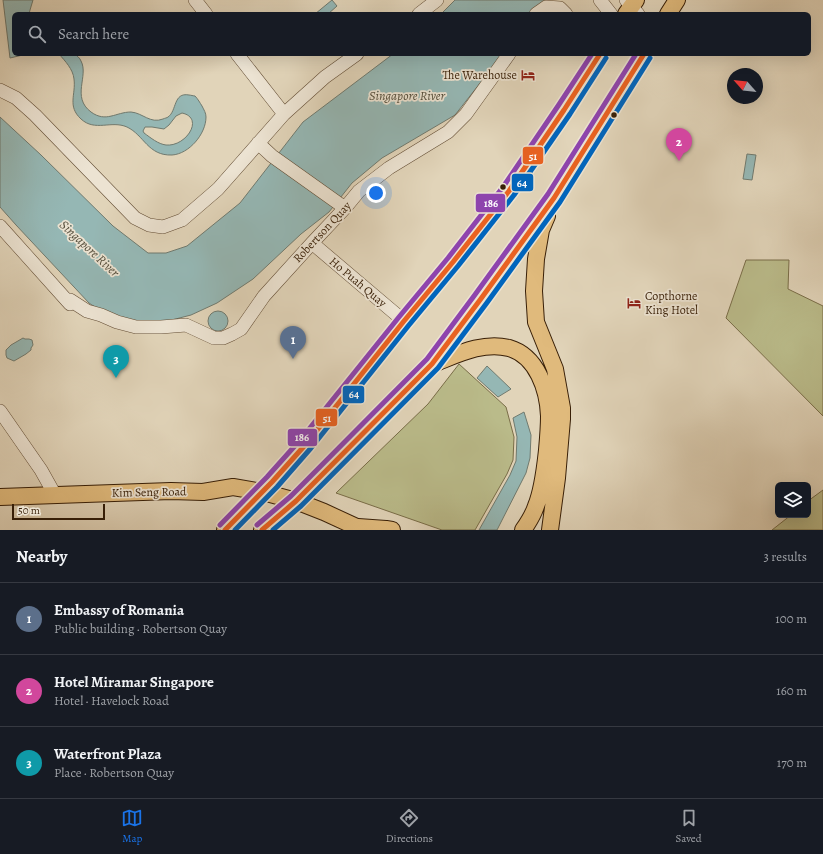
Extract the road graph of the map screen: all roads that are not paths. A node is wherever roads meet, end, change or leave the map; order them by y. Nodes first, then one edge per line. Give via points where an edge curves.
1 (195, 0) edge
2 (437, 0) edge
3 (677, 0) edge
4 (204, 12) edge
5 (422, 12) edge
6 (539, 12) edge
7 (564, 12) edge
8 (669, 12) edge
9 (239, 56) edge
10 (354, 56) edge
11 (508, 56) edge
12 (599, 56) edge
13 (643, 56) edge
14 (0, 90) edge
15 (284, 114) junction
16 (258, 143) junction
17 (554, 198) junction
18 (345, 208) junction
19 (0, 226) edge
20 (312, 243) junction
21 (404, 321) junction
22 (432, 364) junction
23 (554, 400) junction
24 (0, 411) edge
25 (263, 492) junction
26 (55, 495) junction
27 (0, 497) edge
28 (296, 501) junction
29 (360, 529) edge
30 (225, 530) edge
31 (262, 530) edge
32 (392, 530) edge
33 (523, 530) edge
34 (550, 530) edge

1 - 4 street
2 - 5 street
3 - 8 main road
6 - 7 street via 546,7 560,8
9 - 15 street
10 - 15 street
11 - 18 street, Robertson Quay via 466,114 448,132 383,173 360,191
12 - 21 main road via 509,191
13 - 17 main road
14 - 16 street via 16,98 35,115 135,218 149,225 163,227 182,220 218,189
15 - 16 street
16 - 18 street via 272,156
17 - 22 main road
17 - 23 main road via 541,230 534,291 536,322 555,369
18 - 20 street, Robertson Quay
19 - 20 street, Robertson Quay via 70,304 70,300 87,311 136,327 186,325 214,338 223,338 241,329 264,296
20 - 21 street, Ho Puah Quay
21 - 25 main road via 306,444
22 - 23 main road via 478,348 509,348 523,354 538,372
22 - 28 main road
23 - 33 main road via 549,416 544,472 536,507
23 - 34 main road via 562,419
24 - 26 street
25 - 26 main road, Kim Seng Road via 233,487 203,492
25 - 28 main road, Kim Seng Road
25 - 30 main road
26 - 27 main road, Kim Seng Road
28 - 29 main road, Kim Seng Road
28 - 31 main road
29 - 32 main road

